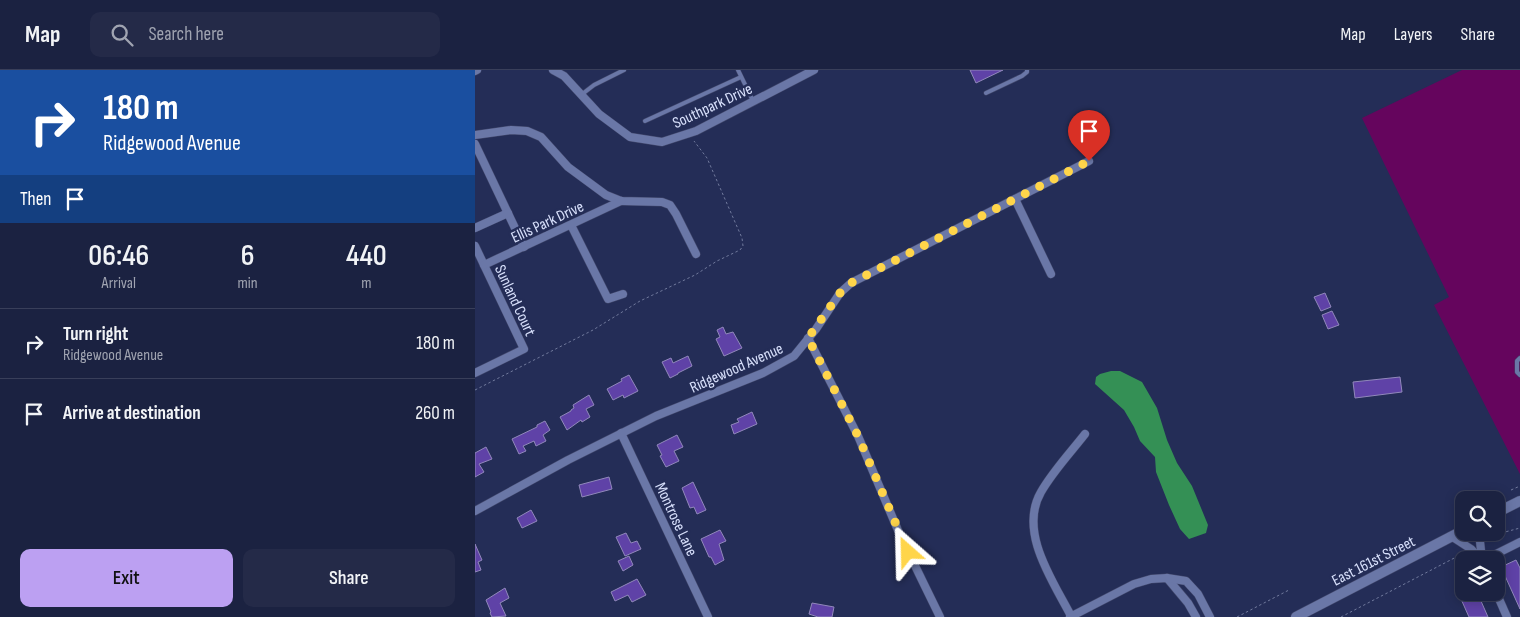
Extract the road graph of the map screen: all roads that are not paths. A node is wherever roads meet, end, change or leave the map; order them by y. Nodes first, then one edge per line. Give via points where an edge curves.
1 (553, 70) edge
2 (624, 70) edge
3 (737, 70) edge
4 (814, 70) edge
5 (1027, 70) edge
6 (741, 77) junction
7 (986, 94) dead end
8 (581, 95) junction
9 (753, 102) junction
10 (645, 121) dead end
11 (475, 135) edge
12 (475, 144) edge
13 (1089, 161) dead end
14 (1015, 199) junction
15 (621, 200) junction
16 (508, 213) junction
17 (571, 225) junction
18 (475, 228) edge
19 (475, 246) edge
20 (524, 247) junction
21 (696, 254) dead end
22 (484, 266) junction
23 (1051, 274) dead end
24 (623, 294) dead end
25 (808, 338) junction
26 (1520, 358) edge
27 (478, 371) edge
28 (1520, 376) edge
29 (621, 433) junction
30 (1085, 434) dead end
31 (1520, 501) edge
32 (1505, 508) edge
33 (475, 511) edge
34 (1455, 534) edge
35 (1451, 536) junction
36 (1520, 542) edge
37 (1473, 551) edge
38 (1501, 551) edge
39 (1167, 578) junction
40 (1500, 601) edge
41 (708, 617) edge
42 (939, 617) edge
43 (1071, 617) edge
44 (1196, 617) edge
45 (1210, 617) edge
46 (1297, 617) edge
47 (1507, 617) edge

1 - 8 street, Southpark Drive via 564,76
2 - 8 lane via 593,85
3 - 6 lane
4 - 9 street, Southpark Drive
5 - 7 lane via 1022,76
6 - 9 lane
6 - 10 lane
8 - 9 street, Southpark Drive via 599,114 630,137 661,142 689,133
11 - 15 street via 511,130 527,131 541,137 568,167 606,195
12 - 16 street
13 - 14 street, Ridgewood Avenue
14 - 23 street
14 - 25 street, Ridgewood Avenue via 851,283 840,293
15 - 17 street, Ellis Park Drive
15 - 21 street via 670,205
16 - 18 street
16 - 20 street
17 - 20 street, Ellis Park Drive
17 - 24 street via 608,299
19 - 22 street, Sunland Court
20 - 22 street, Ellis Park Drive
22 - 27 street, Sunland Court via 524,349
25 - 29 street, Ridgewood Avenue via 794,356 776,366
25 - 42 street via 858,436
26 - 28 lane via 1517,372
29 - 33 street, Ridgewood Avenue
29 - 41 street, Montrose Lane
30 - 43 street via 1040,493 1034,511 1033,529 1038,550
31 - 32 street
34 - 35 street, East 161st Street
35 - 37 street
35 - 46 street, East 161st Street
36 - 38 street
39 - 43 street via 1134,584
39 - 44 street
39 - 45 street via 1186,581 1198,594
40 - 47 street

